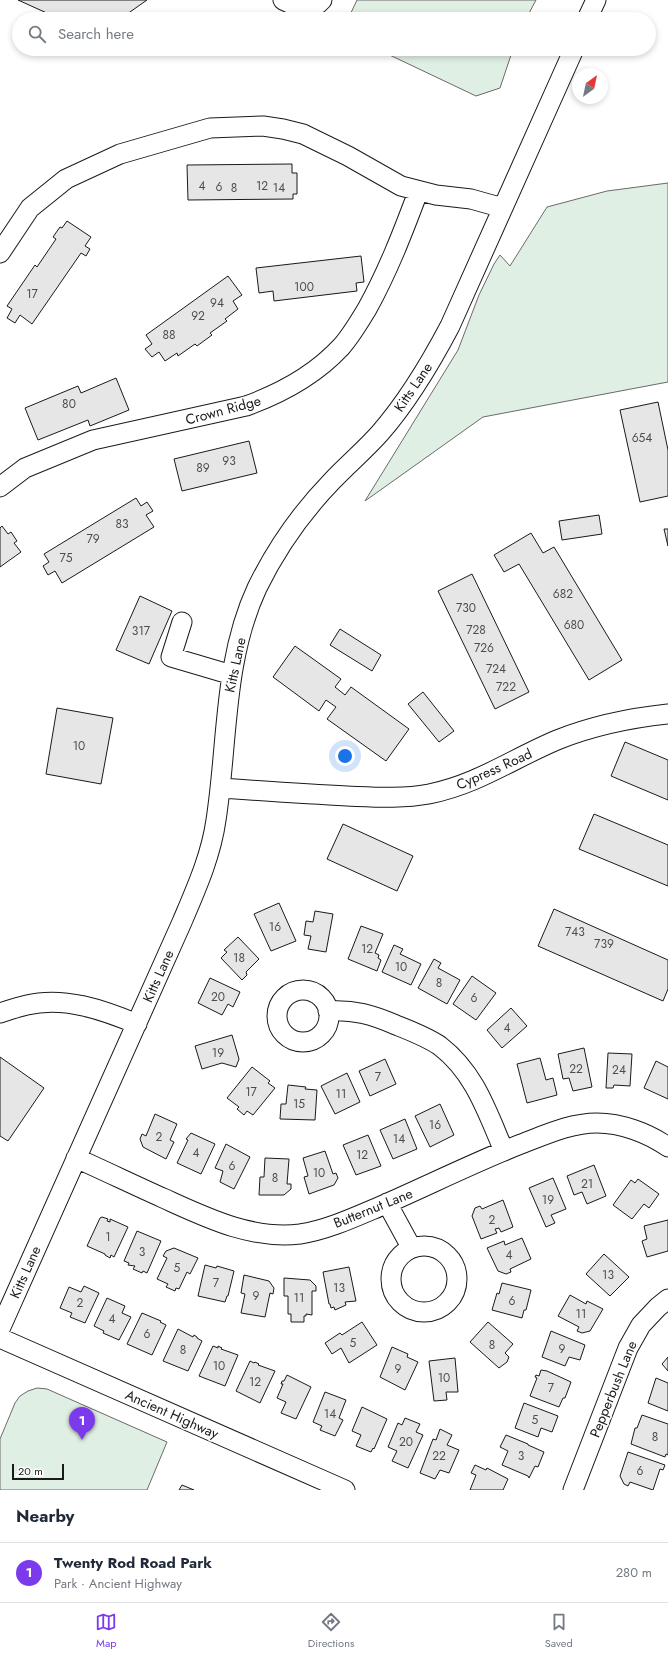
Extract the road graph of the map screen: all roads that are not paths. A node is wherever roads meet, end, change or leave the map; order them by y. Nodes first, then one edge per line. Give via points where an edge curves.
1 (282, 0) edge
2 (322, 0) edge
3 (596, 0) edge
4 (590, 12) edge
5 (571, 56) edge
6 (418, 192) junction
7 (503, 208) junction
8 (0, 253) edge
9 (0, 487) edge
10 (182, 622) dead end
11 (232, 675) junction
12 (668, 714) edge
13 (220, 788) junction
14 (328, 1011) dead end
15 (0, 1013) edge
16 (137, 1024) junction
17 (668, 1147) edge
18 (504, 1151) junction
19 (76, 1158) junction
20 (387, 1203) junction
21 (411, 1248) dead end
22 (668, 1299) edge
23 (0, 1329) edge
24 (0, 1338) edge
25 (345, 1490) edge
26 (573, 1490) edge

1 - 2 street via 296,7 307,8 319,4
3 - 4 street
5 - 7 street, Kitts Lane
6 - 7 street via 472,199
6 - 8 street via 383,177 303,134 263,126 210,128 120,154 66,179 30,208
6 - 9 street, Crown Ridge via 386,272 354,329 342,346 310,374 270,398 246,406 93,440 25,468
7 - 11 street, Kitts Lane via 450,326 418,381 379,434 332,480 289,530 257,590 244,622
10 - 11 street via 171,657
11 - 13 street, Kitts Lane
12 - 13 street, Cypress Road via 621,721 556,740 490,774 460,786 428,794 365,797
13 - 16 street, Kitts Lane via 208,856
14 - 18 street via 357,1011 373,1015 439,1046 464,1069 474,1084
15 - 16 street via 28,1005 66,1003 110,1013
16 - 19 street, Kitts Lane
17 - 18 street, Butternut Lane via 640,1132 618,1125 597,1123 556,1130
18 - 20 street, Butternut Lane
19 - 20 street, Butternut Lane via 191,1210 250,1231 300,1234
19 - 23 street, Kitts Lane
20 - 21 street
22 - 26 street, Pepperbush Lane via 641,1325 628,1348
24 - 25 street, Ancient Highway

